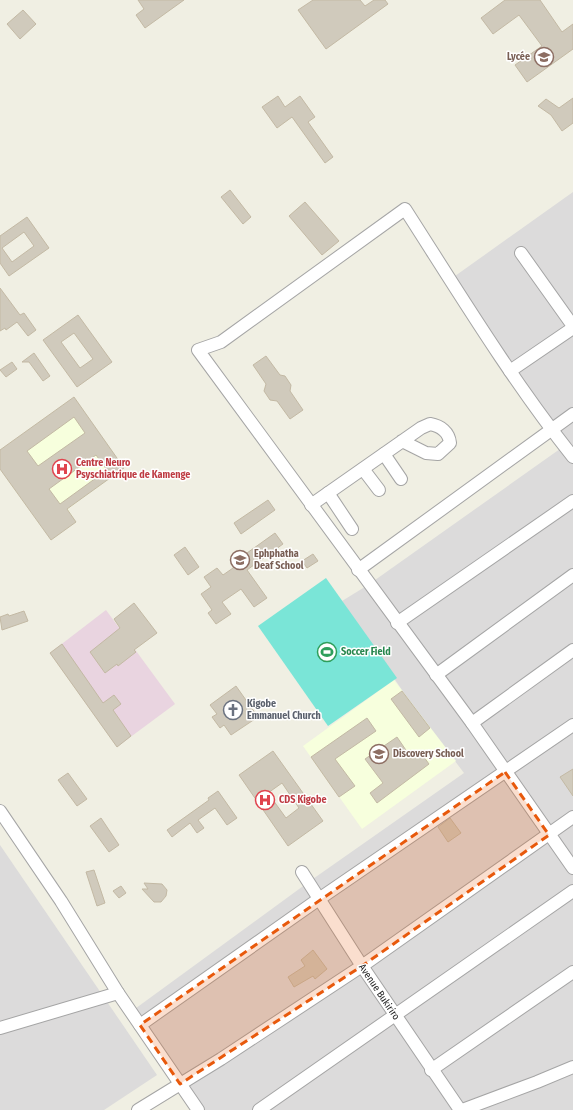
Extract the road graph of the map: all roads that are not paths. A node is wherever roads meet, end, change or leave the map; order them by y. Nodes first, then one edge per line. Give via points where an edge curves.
1 (520, 253) dead end
2 (573, 327) edge
3 (510, 371) junction
4 (573, 414) edge
5 (551, 429) junction
6 (402, 441) dead end
7 (384, 454) junction
8 (573, 457) edge
9 (363, 469) junction
10 (401, 479) dead end
11 (379, 490) dead end
12 (328, 493) junction
13 (573, 501) edge
14 (311, 505) junction
15 (352, 529) dead end
16 (358, 570) junction
17 (573, 575) edge
18 (397, 623) junction
19 (573, 650) edge
20 (436, 675) junction
21 (472, 723) junction
22 (573, 725) edge
23 (505, 772) junction
24 (0, 811) edge
25 (573, 818) edge
26 (549, 835) junction
27 (573, 868) edge
28 (302, 872) dead end
29 (573, 891) edge
30 (320, 899) junction
31 (362, 966) junction
32 (573, 972) edge
33 (118, 993) junction
34 (395, 1016) junction
35 (140, 1025) junction
36 (0, 1028) edge
37 (573, 1067) edge
38 (431, 1070) junction
39 (180, 1084) junction
40 (138, 1110) edge
41 (198, 1110) edge
42 (259, 1110) edge
43 (461, 1110) edge

1 - 2 street
2 - 3 street
3 - 5 street
3 - 14 street via 405,209 220,342 198,350
4 - 5 street
5 - 8 street
5 - 16 street
6 - 7 street
7 - 9 street
7 - 10 street
9 - 11 street
9 - 12 street
12 - 14 street
12 - 15 street
13 - 18 street
14 - 16 street
16 - 18 street
17 - 20 street
18 - 20 street
19 - 21 street
20 - 21 street
21 - 23 street
22 - 23 street
23 - 26 street
23 - 30 street
24 - 33 street via 61,901
25 - 26 street
26 - 27 street
26 - 31 street
28 - 30 street, Avenue Bukiriro
29 - 34 street
30 - 31 street, Avenue Bukiriro
30 - 35 street
31 - 34 street, Avenue Bukiriro
31 - 39 street
32 - 38 street
33 - 35 street
33 - 36 street
34 - 38 street, Avenue Bukiriro
34 - 42 street
35 - 39 street
37 - 43 street via 524,1088
38 - 43 street, Avenue Bukiriro
39 - 40 street
39 - 41 street

